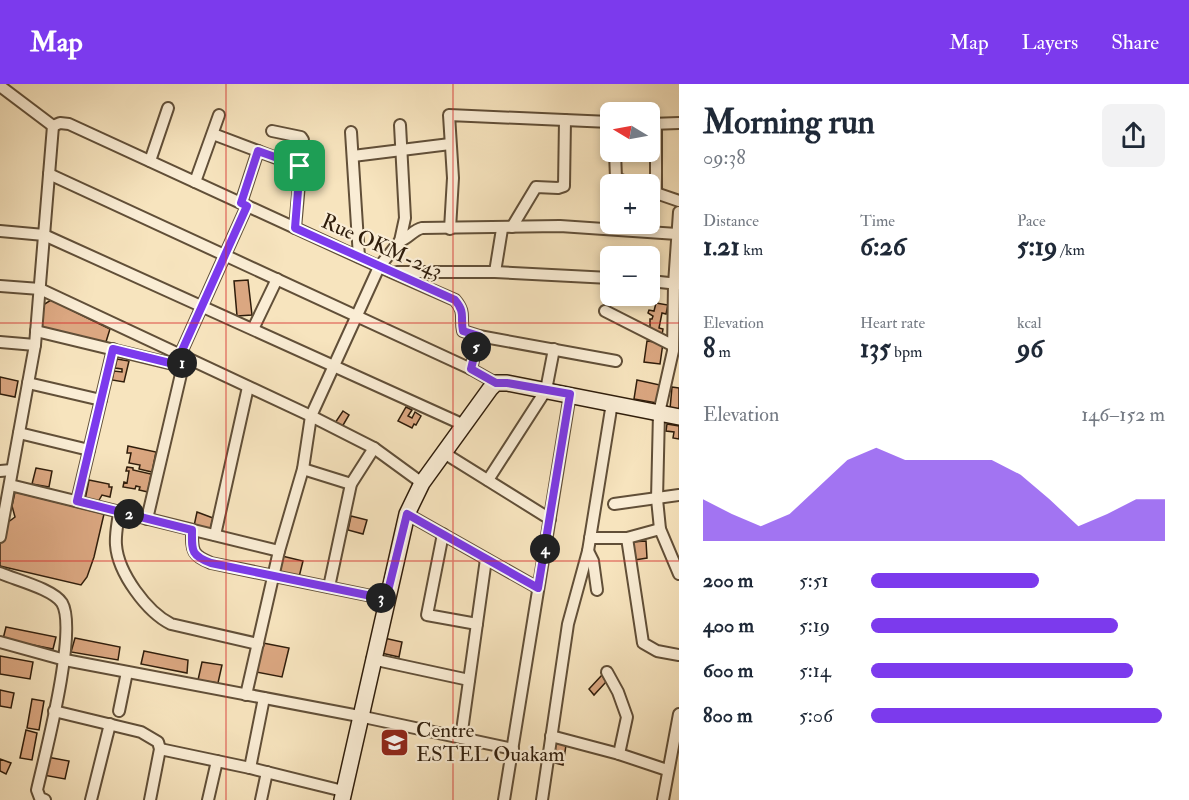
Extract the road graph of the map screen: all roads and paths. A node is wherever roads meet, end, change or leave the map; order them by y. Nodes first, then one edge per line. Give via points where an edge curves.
1 (0, 86) edge
2 (168, 108) dead end
3 (219, 115) dead end
4 (565, 120) junction
5 (600, 122) edge
6 (679, 123) edge
7 (660, 124) edge
8 (400, 125) dead end
9 (53, 126) junction
10 (272, 131) dead end
11 (351, 132) dead end
12 (213, 134) junction
13 (450, 144) junction
14 (402, 149) junction
15 (258, 151) junction
16 (353, 156) junction
17 (150, 161) junction
18 (300, 166) junction
19 (49, 174) junction
20 (195, 182) junction
21 (660, 194) edge
22 (679, 201) edge
23 (244, 205) junction
24 (679, 212) edge
25 (295, 228) junction
26 (507, 228) junction
27 (450, 229) junction
28 (0, 231) edge
29 (677, 234) junction
30 (44, 235) junction
31 (400, 241) junction
32 (225, 255) junction
33 (358, 257) junction
34 (379, 267) junction
35 (391, 272) junction
36 (495, 272) junction
37 (600, 277) edge
38 (277, 279) junction
39 (660, 282) edge
40 (677, 284) edge
41 (0, 286) edge
42 (40, 289) junction
43 (202, 306) junction
44 (605, 310) dead end
45 (356, 316) junction
46 (253, 329) junction
47 (36, 331) junction
48 (479, 336) junction
49 (0, 342) edge
50 (35, 345) junction
51 (675, 348) edge
52 (113, 349) junction
53 (554, 349) junction
54 (182, 359) junction
55 (616, 361) dead end
56 (333, 366) junction
57 (471, 369) junction
58 (28, 383) junction
59 (496, 383) junction
60 (248, 387) junction
61 (546, 390) junction
62 (570, 394) junction
63 (101, 400) junction
64 (612, 403) junction
65 (659, 413) junction
66 (311, 416) junction
67 (679, 417) edge
68 (464, 425) junction
69 (19, 433) junction
70 (374, 448) junction
71 (89, 450) junction
72 (444, 453) junction
73 (303, 469) junction
74 (12, 470) junction
75 (0, 471) edge
76 (488, 480) junction
77 (423, 483) junction
78 (351, 484) junction
79 (10, 485) junction
80 (679, 495) edge
81 (657, 499) junction
82 (77, 501) junction
83 (614, 504) dead end
84 (119, 512) junction
85 (407, 514) junction
86 (147, 519) junction
87 (550, 519) junction
88 (660, 529) junction
89 (192, 530) junction
90 (443, 534) junction
91 (215, 535) junction
92 (0, 537) edge
93 (627, 537) junction
94 (590, 538) junction
95 (279, 551) junction
96 (588, 551) junction
97 (486, 559) junction
98 (0, 573) edge
99 (679, 574) edge
100 (274, 576) junction
101 (328, 587) junction
102 (538, 588) junction
103 (597, 590) dead end
104 (386, 599) junction
105 (477, 624) junction
106 (0, 642) edge
107 (258, 644) junction
108 (679, 655) edge
109 (372, 659) junction
110 (65, 660) junction
111 (127, 672) junction
112 (607, 672) dead end
113 (469, 680) junction
114 (246, 695) junction
115 (264, 698) junction
116 (54, 711) junction
117 (119, 711) dead end
118 (679, 714) edge
119 (359, 716) junction
120 (110, 724) junction
121 (677, 735) edge
122 (551, 736) junction
123 (461, 738) junction
124 (160, 749) junction
125 (513, 749) junction
126 (619, 754) junction
127 (217, 761) junction
128 (250, 768) junction
129 (667, 770) junction
130 (267, 772) junction
131 (342, 795) edge
132 (45, 800) edge
133 (92, 800) edge
134 (150, 800) edge
135 (208, 800) edge
136 (261, 800) edge
137 (504, 800) edge
138 (542, 800) edge
139 (663, 800) edge

1 - 9 street
2 - 17 street
3 - 12 street
4 - 5 street
4 - 13 street via 452,114 448,120
4 - 26 street via 564,186 536,187
6 - 7 street
8 - 14 street
9 - 17 street, Rue OKM-243 via 69,124
9 - 19 street
10 - 18 street via 301,137
11 - 16 street
12 - 15 street
12 - 20 street
13 - 14 street
13 - 27 street
14 - 16 street
14 - 31 street via 405,218
15 - 18 street
15 - 23 street
16 - 33 street
17 - 20 street, Rue OKM-243
18 - 25 street
19 - 30 street
19 - 32 street
20 - 23 street, Rue OKM-243
21 - 22 street
23 - 25 street, Rue OKM-243
23 - 32 street
24 - 29 street
25 - 33 street, Rue OKM-243
26 - 27 street
26 - 29 street via 560,226
26 - 36 street
27 - 31 street via 417,230
28 - 30 street
29 - 40 street
30 - 42 street
30 - 43 street
31 - 34 street
32 - 38 street
32 - 43 street
33 - 34 street, Rue OKM-243
34 - 35 street, Rue OKM-243
34 - 45 street
35 - 36 street
35 - 48 street, Rue OKM-243 via 455,300 464,316 463,331
36 - 37 street
38 - 45 street
38 - 46 street
39 - 40 street
40 - 51 street
41 - 42 street
42 - 47 street
42 - 54 street
43 - 46 street
43 - 54 street
44 - 51 street
45 - 56 street
45 - 57 street
46 - 56 street
47 - 50 street
47 - 52 street
48 - 53 street
48 - 57 street
49 - 50 street
50 - 58 street
51 - 65 street
52 - 54 street
52 - 63 street
53 - 55 street
53 - 61 street
54 - 60 street
54 - 86 street
56 - 66 street
56 - 68 street
57 - 59 street
58 - 63 street
58 - 69 street
59 - 61 street
59 - 68 street
60 - 66 street
60 - 91 street
61 - 62 street
61 - 76 street
62 - 64 street
62 - 87 street
63 - 71 street
64 - 65 street
64 - 94 street
65 - 67 street
65 - 81 street
66 - 70 street
66 - 73 street
68 - 72 street
69 - 71 street
69 - 74 street
70 - 77 street
70 - 78 street
71 - 82 street
72 - 76 street
72 - 77 street
73 - 78 street
73 - 95 street
74 - 75 street
74 - 79 street
76 - 87 street
77 - 85 street
78 - 101 street
79 - 82 street
79 - 92 street
80 - 81 street
81 - 83 street
81 - 88 street
82 - 84 street
84 - 86 street
84 - 107 street via 116,545 124,573 160,618
85 - 90 street
85 - 104 street
86 - 89 street
87 - 102 street
88 - 93 street
88 - 99 street
89 - 91 street
89 - 100 street via 192,549 197,557
90 - 97 street
90 - 105 street via 427,615
91 - 95 street
93 - 94 street
93 - 108 street via 643,643 657,651
94 - 96 street
95 - 100 street
96 - 103 street
96 - 122 street via 568,624
97 - 102 street
97 - 105 street
98 - 110 street via 54,595 61,602 65,612
100 - 101 street
100 - 107 street
101 - 104 street
102 - 125 street
104 - 109 street
105 - 113 street
106 - 110 street
107 - 114 street
109 - 113 street
109 - 119 street
110 - 111 street
110 - 116 street
111 - 114 street
111 - 117 street
112 - 126 street via 627,717
113 - 123 street
114 - 115 street
115 - 119 street
115 - 128 street
116 - 120 street
116 - 132 street via 37,790
118 - 121 street
119 - 123 street
119 - 131 street
120 - 124 street via 151,736
120 - 133 street
121 - 129 street
122 - 126 street
122 - 138 street
123 - 125 street
124 - 127 street
124 - 134 street
125 - 137 street
126 - 129 street
127 - 128 street
127 - 135 street
128 - 130 street
129 - 139 street
130 - 131 street
130 - 136 street

